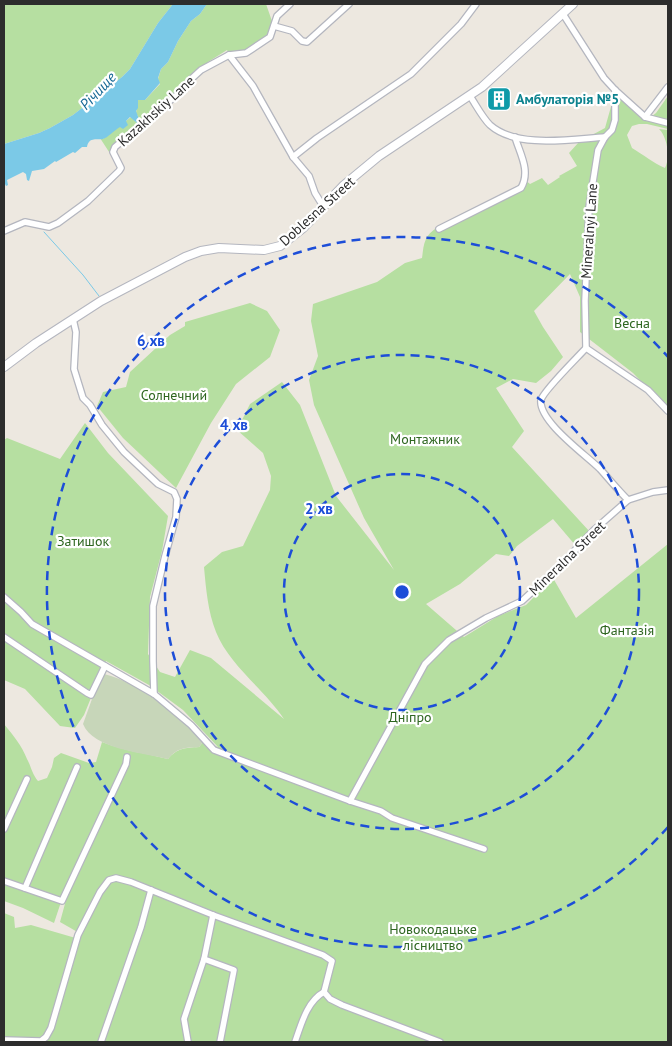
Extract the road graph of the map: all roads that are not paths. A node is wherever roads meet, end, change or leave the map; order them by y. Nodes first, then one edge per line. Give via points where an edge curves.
1 (290, 4) edge
2 (349, 4) edge
3 (476, 4) edge
4 (573, 4) edge
5 (563, 14) junction
6 (274, 26) junction
7 (229, 55) junction
8 (668, 87) edge
9 (615, 90) junction
10 (470, 96) junction
11 (645, 117) junction
12 (668, 123) edge
13 (515, 137) junction
14 (605, 137) junction
15 (293, 157) junction
16 (323, 206) junction
17 (439, 229) dead end
18 (6, 231) edge
19 (73, 319) junction
20 (586, 348) junction
21 (4, 367) edge
22 (668, 411) edge
23 (668, 490) edge
24 (628, 500) junction
25 (4, 597) edge
26 (4, 637) edge
27 (105, 666) junction
28 (154, 694) junction
29 (127, 757) dead end
30 (77, 767) dead end
31 (27, 779) dead end
32 (350, 801) junction
33 (4, 830) edge
34 (484, 849) dead end
35 (4, 881) edge
36 (25, 888) junction
37 (151, 890) junction
38 (214, 916) junction
39 (204, 959) junction
40 (324, 992) junction
41 (4, 1040) edge
42 (101, 1042) edge
43 (188, 1042) edge
44 (220, 1042) edge
45 (295, 1042) edge
46 (440, 1042) edge

1 - 6 street, Kazakhskiy Lane via 277,16
2 - 6 street via 307,42 292,31
3 - 15 street via 461,24 411,74
4 - 5 street, Doblesna Street
5 - 9 street
5 - 10 street, Doblesna Street
6 - 7 street, Kazakhskiy Lane via 270,37 246,53
7 - 15 street via 253,86
7 - 18 street, Kazakhskiy Lane via 202,70 115,147 113,152 121,168 88,201 49,227 25,222
8 - 11 street
9 - 11 street
9 - 14 street, Mineralnyi Lane via 615,120
10 - 13 street via 490,125
10 - 16 street, Doblesna Street via 379,156
11 - 12 street
13 - 14 street via 544,141
13 - 17 street via 524,164 525,176 520,188
14 - 20 street, Mineralnyi Lane via 598,150 589,206
15 - 16 street via 309,176
16 - 19 street, Doblesna Street via 280,246 264,250 218,248 185,256
19 - 21 street, Doblesna Street
19 - 28 street via 76,332 74,369 83,398 124,452 158,484 174,492 178,499 153,606
20 - 22 street via 648,390
20 - 24 street via 541,399 542,411 573,447 598,467
23 - 24 street, Mineralna Street
24 - 32 street, Mineralna Street via 522,601 450,640 425,664
25 - 27 street via 32,624
26 - 27 street via 87,694 91,694
27 - 28 street
28 - 32 street via 192,725 214,750
29 - 36 street via 62,901
30 - 36 street
31 - 33 street
32 - 34 street
35 - 36 street
37 - 38 street
37 - 41 street via 116,878 109,880 78,935 46,1037 41,1041
37 - 42 street
38 - 39 street
38 - 40 street via 332,961
39 - 43 street via 184,1019
39 - 44 street via 234,970
40 - 45 street via 309,1007
40 - 46 street via 342,1005

